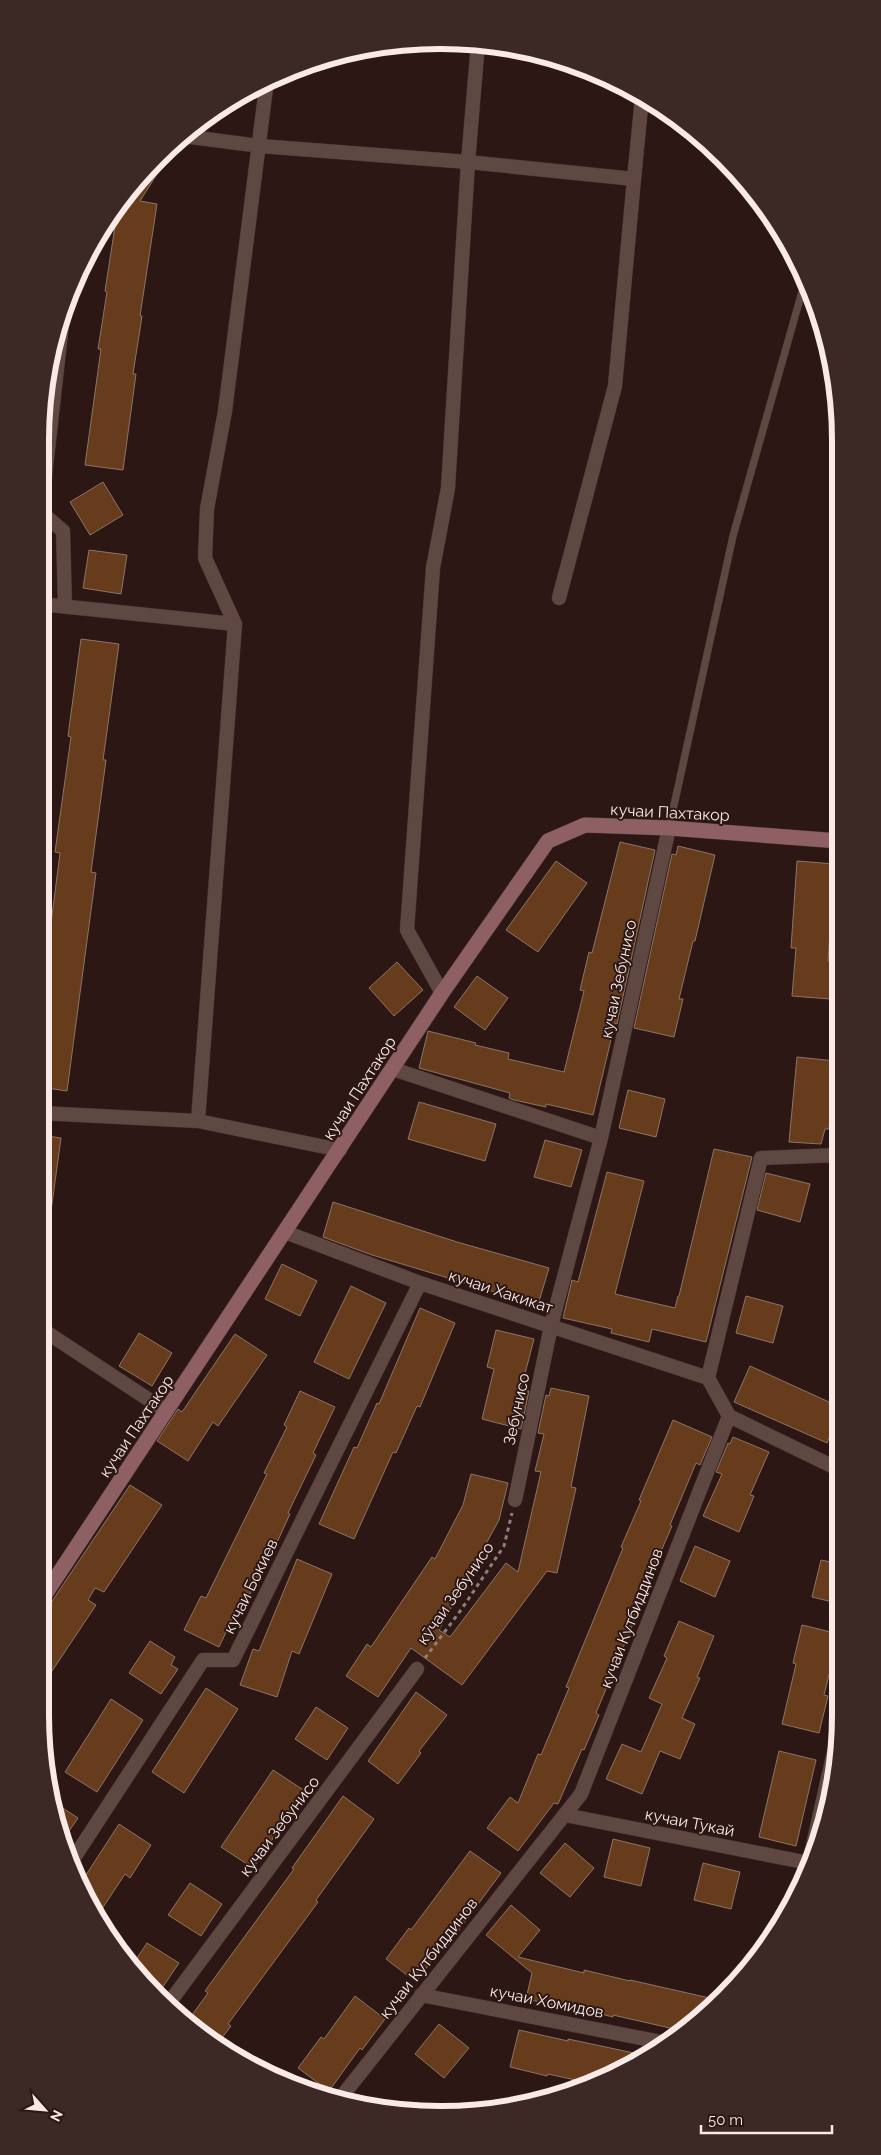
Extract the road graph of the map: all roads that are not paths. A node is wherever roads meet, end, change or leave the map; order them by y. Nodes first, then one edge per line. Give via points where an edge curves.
1 (477, 51) edge
2 (266, 90) edge
3 (641, 104) edge
4 (193, 137) edge
5 (260, 146) junction
6 (468, 162) junction
7 (634, 179) junction
8 (802, 291) edge
9 (59, 352) edge
10 (49, 440) edge
11 (49, 519) edge
12 (559, 598) dead end
13 (49, 605) edge
14 (65, 606) junction
15 (235, 624) junction
16 (669, 828) junction
17 (832, 840) edge
18 (442, 994) junction
19 (393, 1068) junction
20 (49, 1114) edge
21 (198, 1122) junction
22 (601, 1138) junction
23 (340, 1150) junction
24 (832, 1154) edge
25 (285, 1232) junction
26 (420, 1283) junction
27 (551, 1326) junction
28 (49, 1334) edge
29 (708, 1378) junction
30 (166, 1411) junction
31 (728, 1416) junction
32 (832, 1466) edge
33 (516, 1500) road end
34 (49, 1588) edge
35 (417, 1669) road end
36 (564, 1815) junction
37 (76, 1855) edge
38 (803, 1862) edge
39 (422, 1995) junction
40 (172, 2000) edge
41 (656, 2041) edge
42 (343, 2094) edge

1 - 6 street
2 - 5 street
3 - 7 street
4 - 5 street
5 - 6 street
5 - 15 street via 225,411 207,509 205,558
6 - 7 street
6 - 18 street via 448,488 433,568 407,930
7 - 12 street via 615,386
8 - 16 lane via 733,536
9 - 10 street
11 - 14 street via 63,531
13 - 14 street
14 - 15 street
15 - 21 street
16 - 17 main road, кучаи Пахтакор
16 - 18 main road, кучаи Пахтакор via 585,825 548,841
16 - 22 street, кучаи Зебунисо
18 - 19 main road, кучаи Пахтакор
19 - 22 street
19 - 23 main road, кучаи Пахтакор
20 - 21 street
21 - 23 street
22 - 27 street, кучаи Зебунисо
23 - 25 main road, кучаи Пахтакор
24 - 29 street via 761,1158
25 - 26 street, кучаи Хакикат
25 - 30 main road, кучаи Пахтакор
26 - 27 street, кучаи Хакикат
26 - 37 street, кучаи Бокиев via 233,1660 203,1660
27 - 29 street, кучаи Хакикат
27 - 33 street, Зебунисо
28 - 30 street
29 - 31 street
30 - 34 main road, кучаи Пахтакор
31 - 32 street
31 - 36 street, кучаи Кутбиддинов via 581,1794
35 - 40 street, кучаи Зебунисо
36 - 38 street, кучаи Тукай
36 - 39 street, кучаи Кутбиддинов
39 - 41 street, кучаи Хомидов
39 - 42 street, кучаи Кутбиддинов

